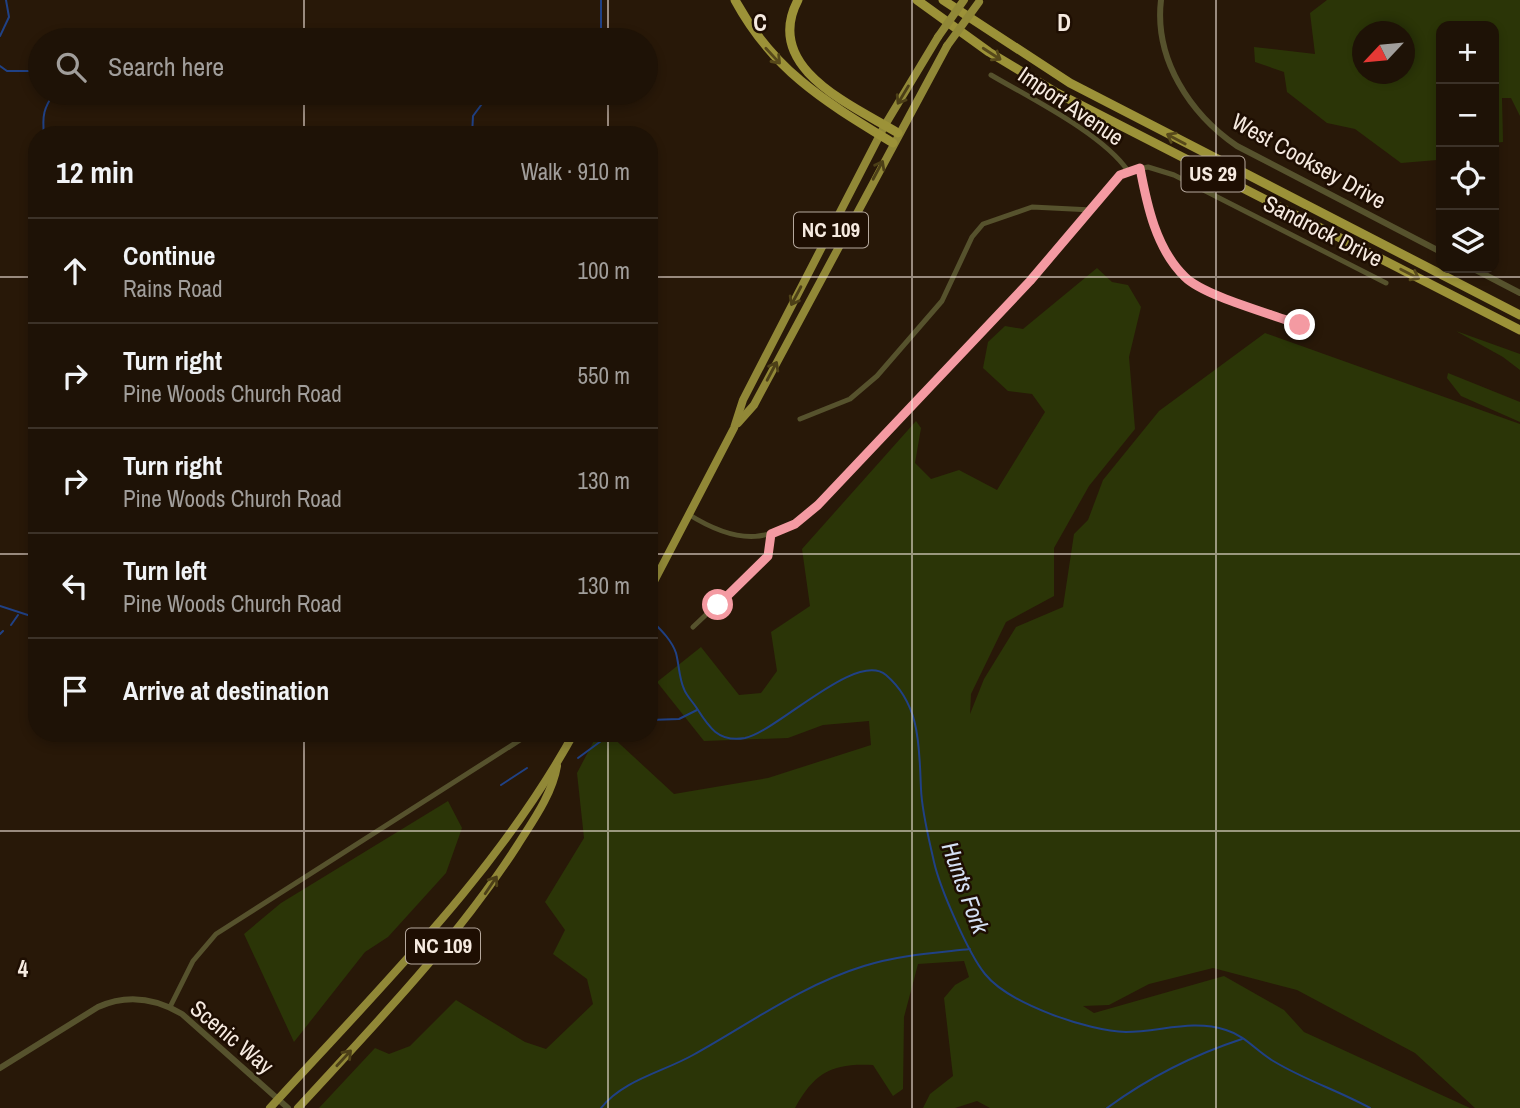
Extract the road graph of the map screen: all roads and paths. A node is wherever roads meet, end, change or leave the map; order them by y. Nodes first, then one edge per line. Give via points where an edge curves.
1 (735, 0) edge
2 (798, 0) edge
3 (943, 0) edge
4 (964, 0) edge
5 (1161, 0) edge
6 (917, 1) edge
7 (979, 1) edge
8 (991, 75) dead end
9 (885, 125) junction
10 (898, 133) junction
11 (880, 136) junction
12 (893, 143) junction
13 (1140, 168) junction
14 (1128, 171) junction
15 (1091, 210) junction
16 (1436, 249) edge
17 (1482, 273) edge
18 (1386, 283) dead end
19 (1520, 293) edge
20 (1520, 315) edge
21 (1300, 325) dead end
22 (1520, 330) edge
23 (800, 419) dead end
24 (734, 428) junction
25 (688, 514) junction
26 (771, 534) junction
27 (658, 573) edge
28 (693, 627) dead end
29 (517, 742) edge
30 (569, 742) edge
31 (558, 763) junction
32 (170, 1007) junction
33 (0, 1068) edge
34 (278, 1099) junction
35 (270, 1108) edge
36 (288, 1108) edge
37 (298, 1108) edge

1 -> 11 highway via 763,45 790,75
2 - 9 highway via 789,36 804,69 823,88
20 -> 3 highway, US 29 via 1070,83
4 -> 9 main road, NC 109, bridge
5 - 16 street, West Cooksey Drive via 1162,32 1176,78 1192,105 1217,131 1237,146
6 -> 22 highway, US 29 via 1057,93
7 - 10 main road, NC 109, bridge via 947,46
8 - 14 street, Import Avenue via 1098,142
9 - 10 highway
9 - 11 main road, NC 109
10 - 12 main road, NC 109
11 - 12 highway
11 -> 24 main road, NC 109 via 743,400
24 -> 12 main road, NC 109 via 754,405
13 - 14 street, Sandrock Drive
13 - 18 street, Sandrock Drive via 1174,175
13 - 21 street via 1151,218 1171,261 1185,278
14 - 15 street via 1114,180
15 - 23 street via 1032,207 983,224 972,237 941,302 877,376 850,399
15 - 26 street via 818,505 795,524
17 - 19 street
24 - 25 main road, NC 109
25 - 26 street via 729,535
25 - 27 main road, NC 109
26 - 28 street via 768,556
29 - 32 street via 216,934 193,961
30 - 31 main road, NC 109
31 - 34 main road, NC 109 via 444,917
37 -> 31 main road, NC 109 via 489,890 539,811
32 - 33 street, Scenic Way via 141,999 111,1001
32 - 34 street, Scenic Way
34 - 35 main road, NC 109
34 - 36 street, Scenic Way

